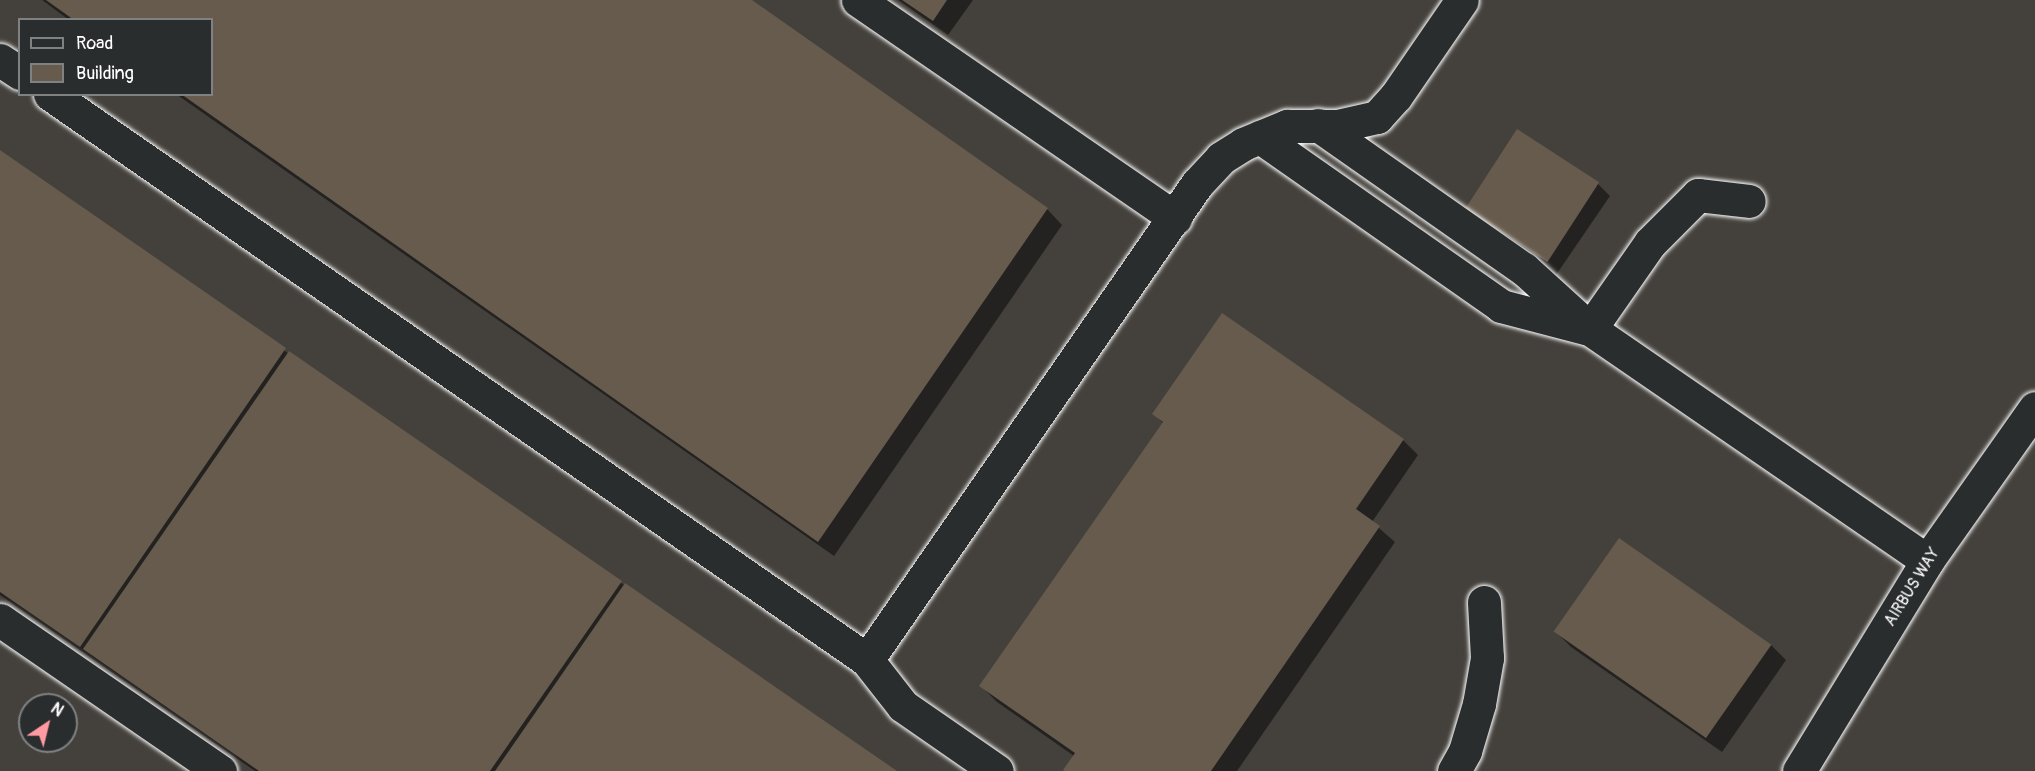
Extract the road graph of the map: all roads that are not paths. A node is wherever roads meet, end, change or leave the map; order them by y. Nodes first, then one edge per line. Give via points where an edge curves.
1 (858, 0) edge
2 (1462, 0) edge
3 (0, 60) edge
4 (18, 72) edge
5 (53, 96) edge
6 (1318, 125) junction
7 (1260, 136) junction
8 (1749, 201) dead end
9 (1175, 218) junction
10 (1590, 329) junction
11 (2035, 408) edge
12 (1927, 561) junction
13 (1484, 602) dead end
14 (0, 620) edge
15 (867, 660) junction
16 (220, 771) edge
17 (997, 771) edge
18 (1454, 771) edge
19 (1799, 771) edge

1 - 9 street
2 - 6 street via 1396,96 1377,117 1337,126
3 - 4 street
5 - 15 street
6 - 7 street via 1287,126
6 - 10 street via 1524,269
7 - 9 street via 1221,158 1197,184
7 - 10 street via 1501,306
8 - 10 street via 1698,195 1650,243
9 - 15 street
10 - 12 street
11 - 12 street, AIRBUS WAY
12 - 19 street, AIRBUS WAY
13 - 18 street via 1487,658 1479,704 1465,751
14 - 16 street
15 - 17 street via 903,706

